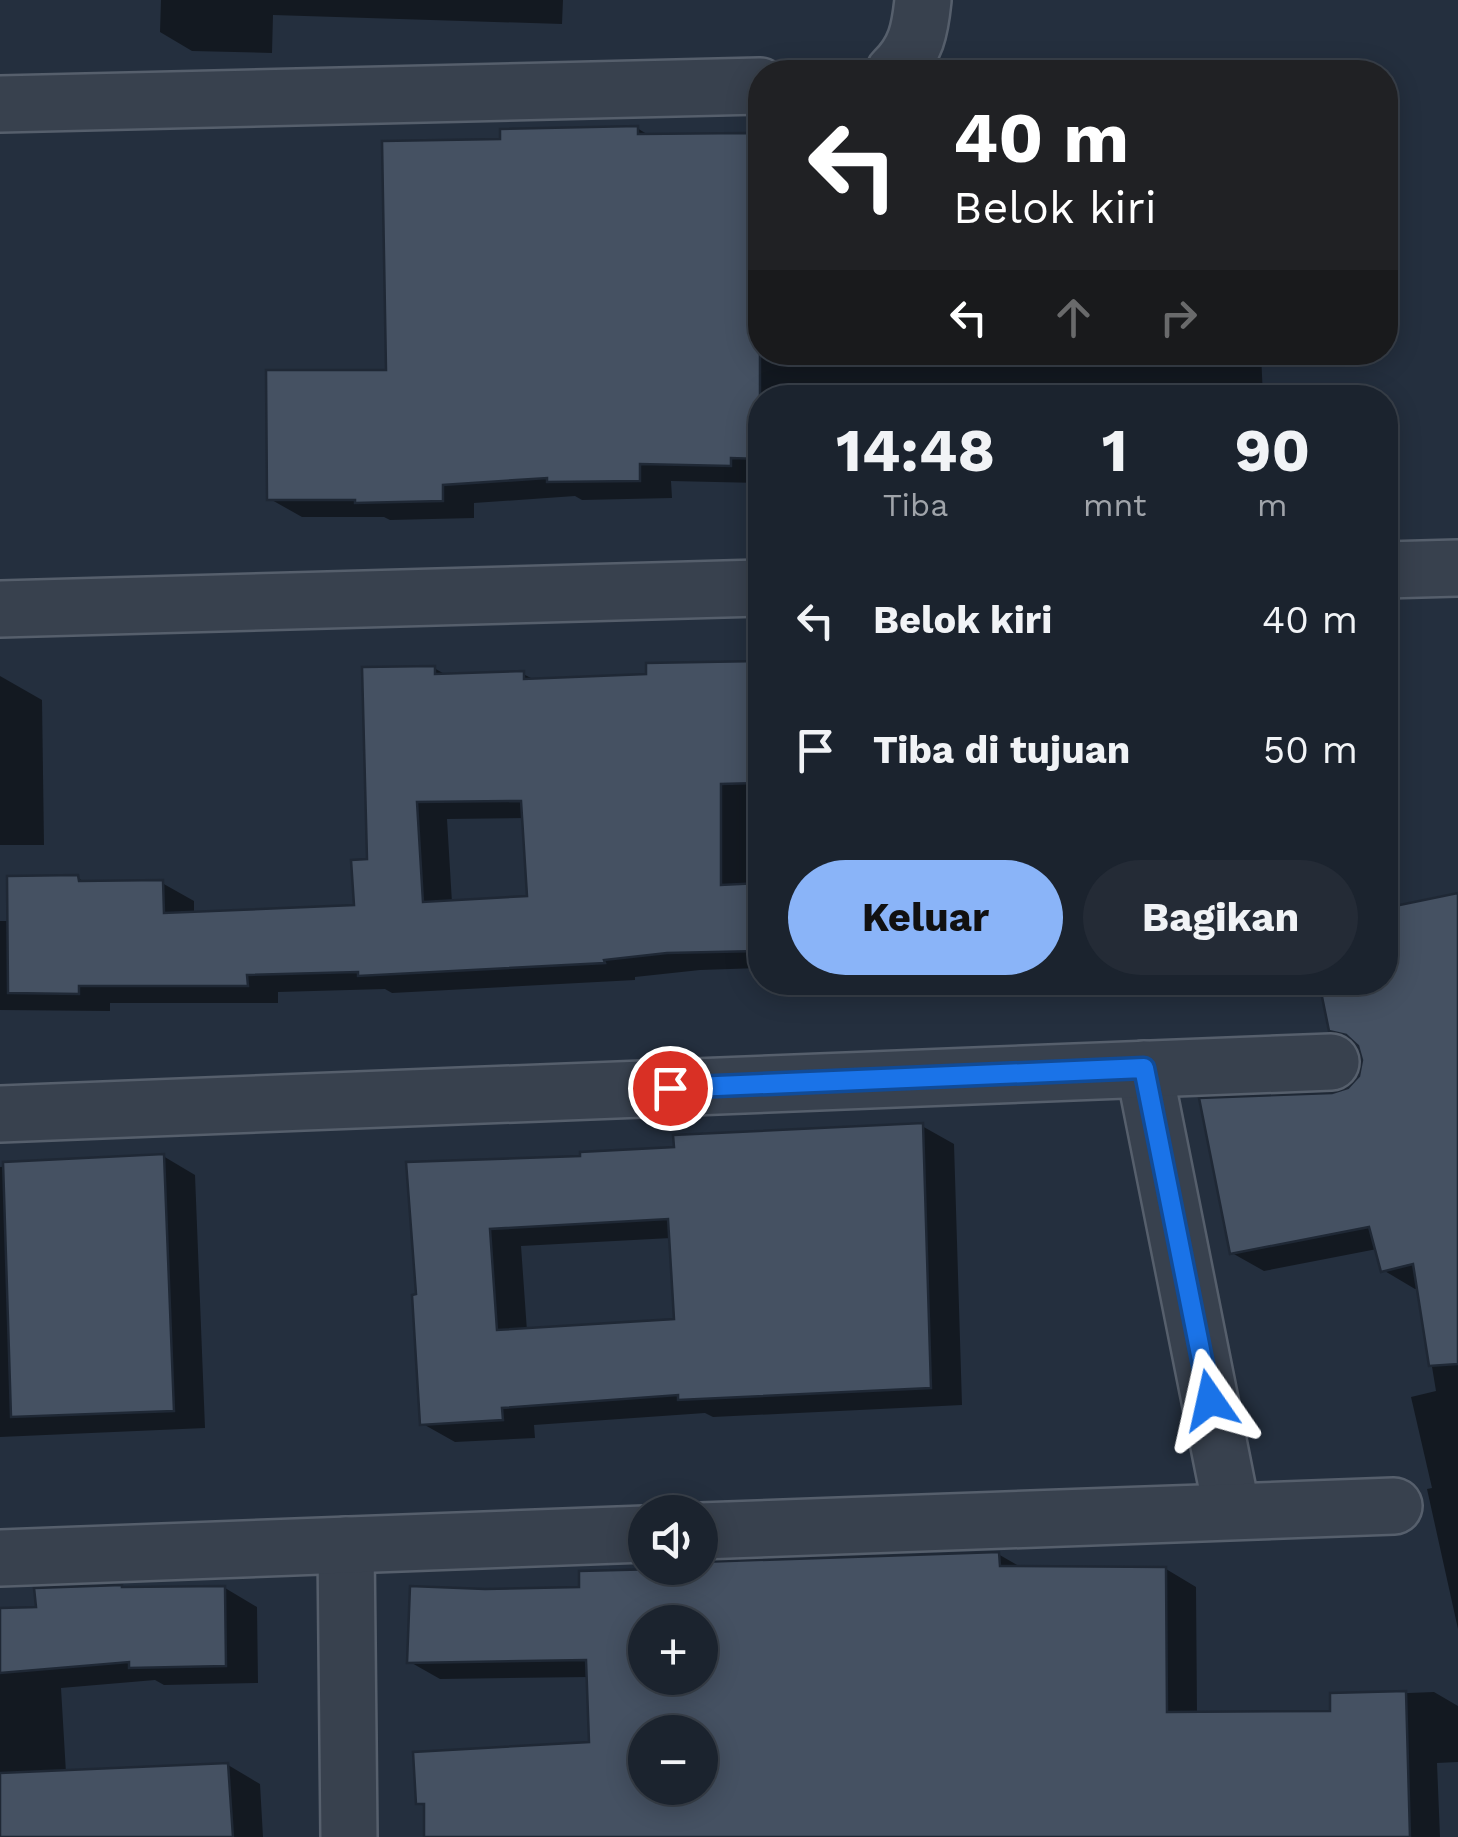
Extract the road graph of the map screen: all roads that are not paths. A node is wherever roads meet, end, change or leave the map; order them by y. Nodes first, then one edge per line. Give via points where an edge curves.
1 (924, 0) edge
2 (907, 60) edge
3 (748, 86) edge
4 (0, 104) edge
5 (1458, 568) edge
6 (1398, 570) edge
7 (748, 588) edge
8 (0, 609) edge
9 (1331, 1062) dead end
10 (1144, 1068) junction
11 (0, 1114) edge
12 (1394, 1506) dead end
13 (1232, 1511) junction
14 (718, 1531) edge
15 (628, 1535) edge
16 (346, 1545) junction
17 (0, 1558) edge
18 (349, 1837) edge

1 - 2 street
3 - 4 street
5 - 6 street
7 - 8 street
9 - 10 street
10 - 11 street
10 - 13 street
12 - 13 street
13 - 14 street
15 - 16 street
16 - 17 street
16 - 18 street

